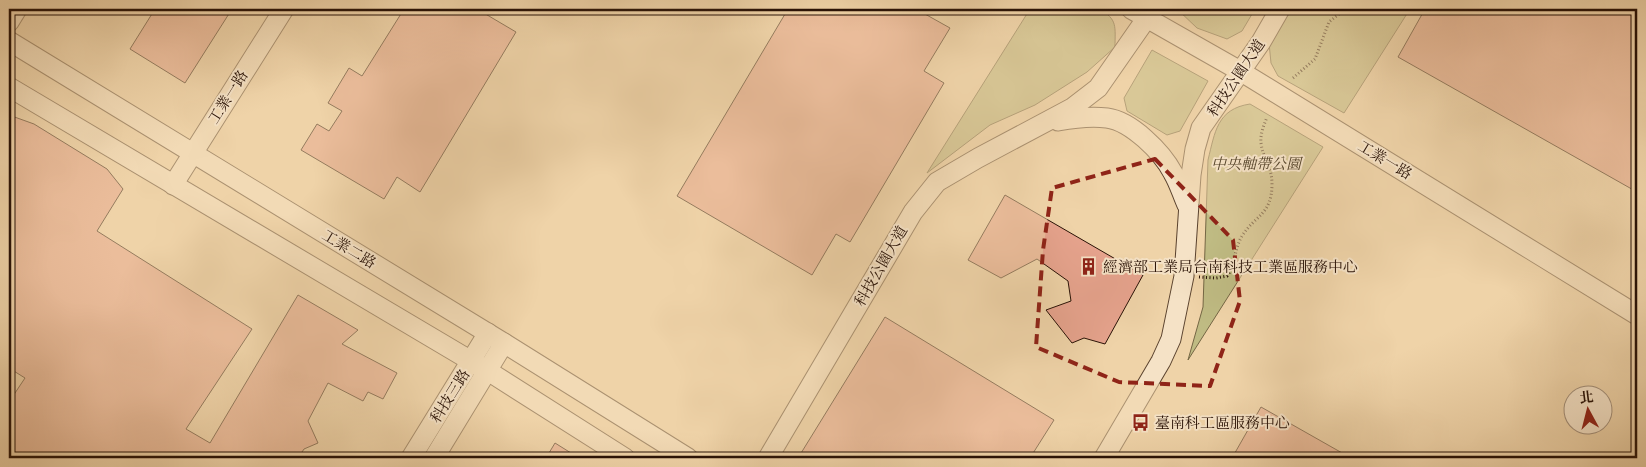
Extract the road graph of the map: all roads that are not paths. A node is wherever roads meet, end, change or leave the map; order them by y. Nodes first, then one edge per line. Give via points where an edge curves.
1 (16, 9) edge
2 (284, 9) edge
3 (1131, 9) edge
4 (1280, 9) edge
5 (1150, 14) edge
6 (9, 22) edge
7 (9, 41) edge
8 (1240, 71) junction
9 (9, 87) edge
10 (1044, 124) junction
11 (192, 154) junction
12 (173, 185) junction
13 (1188, 208) junction
14 (1637, 314) edge
15 (496, 338) junction
16 (471, 362) junction
17 (488, 371) junction
18 (411, 458) edge
19 (434, 458) edge
20 (625, 458) edge
21 (688, 458) edge
22 (768, 458) edge
23 (1104, 458) edge

1 - 6 street
2 - 11 street, 工業一路
3 - 5 street, 工業一路
4 - 8 street, 科技公園大道
5 - 8 street, 工業一路
5 - 10 street, 科技公園大道 via 1098,88
7 - 11 street, 工業二路
8 - 13 street, 科技公園大道 via 1201,128 1195,149
8 - 14 street, 工業一路
9 - 12 street
10 - 13 street, 科技公園大道 via 1093,117 1109,118 1126,125 1145,138 1173,172
10 - 22 street, 科技公園大道 via 937,182 913,212
11 - 12 street, 工業一路
11 - 15 street, 工業二路
12 - 16 street
13 - 23 street, 科技公園大道 via 1184,276 1171,339
15 - 16 street, 科技三路
15 - 17 street, 科技三路
15 - 21 street, 工業二路
16 - 17 street
16 - 18 street, 科技三路
17 - 19 street, 科技三路
17 - 20 street

